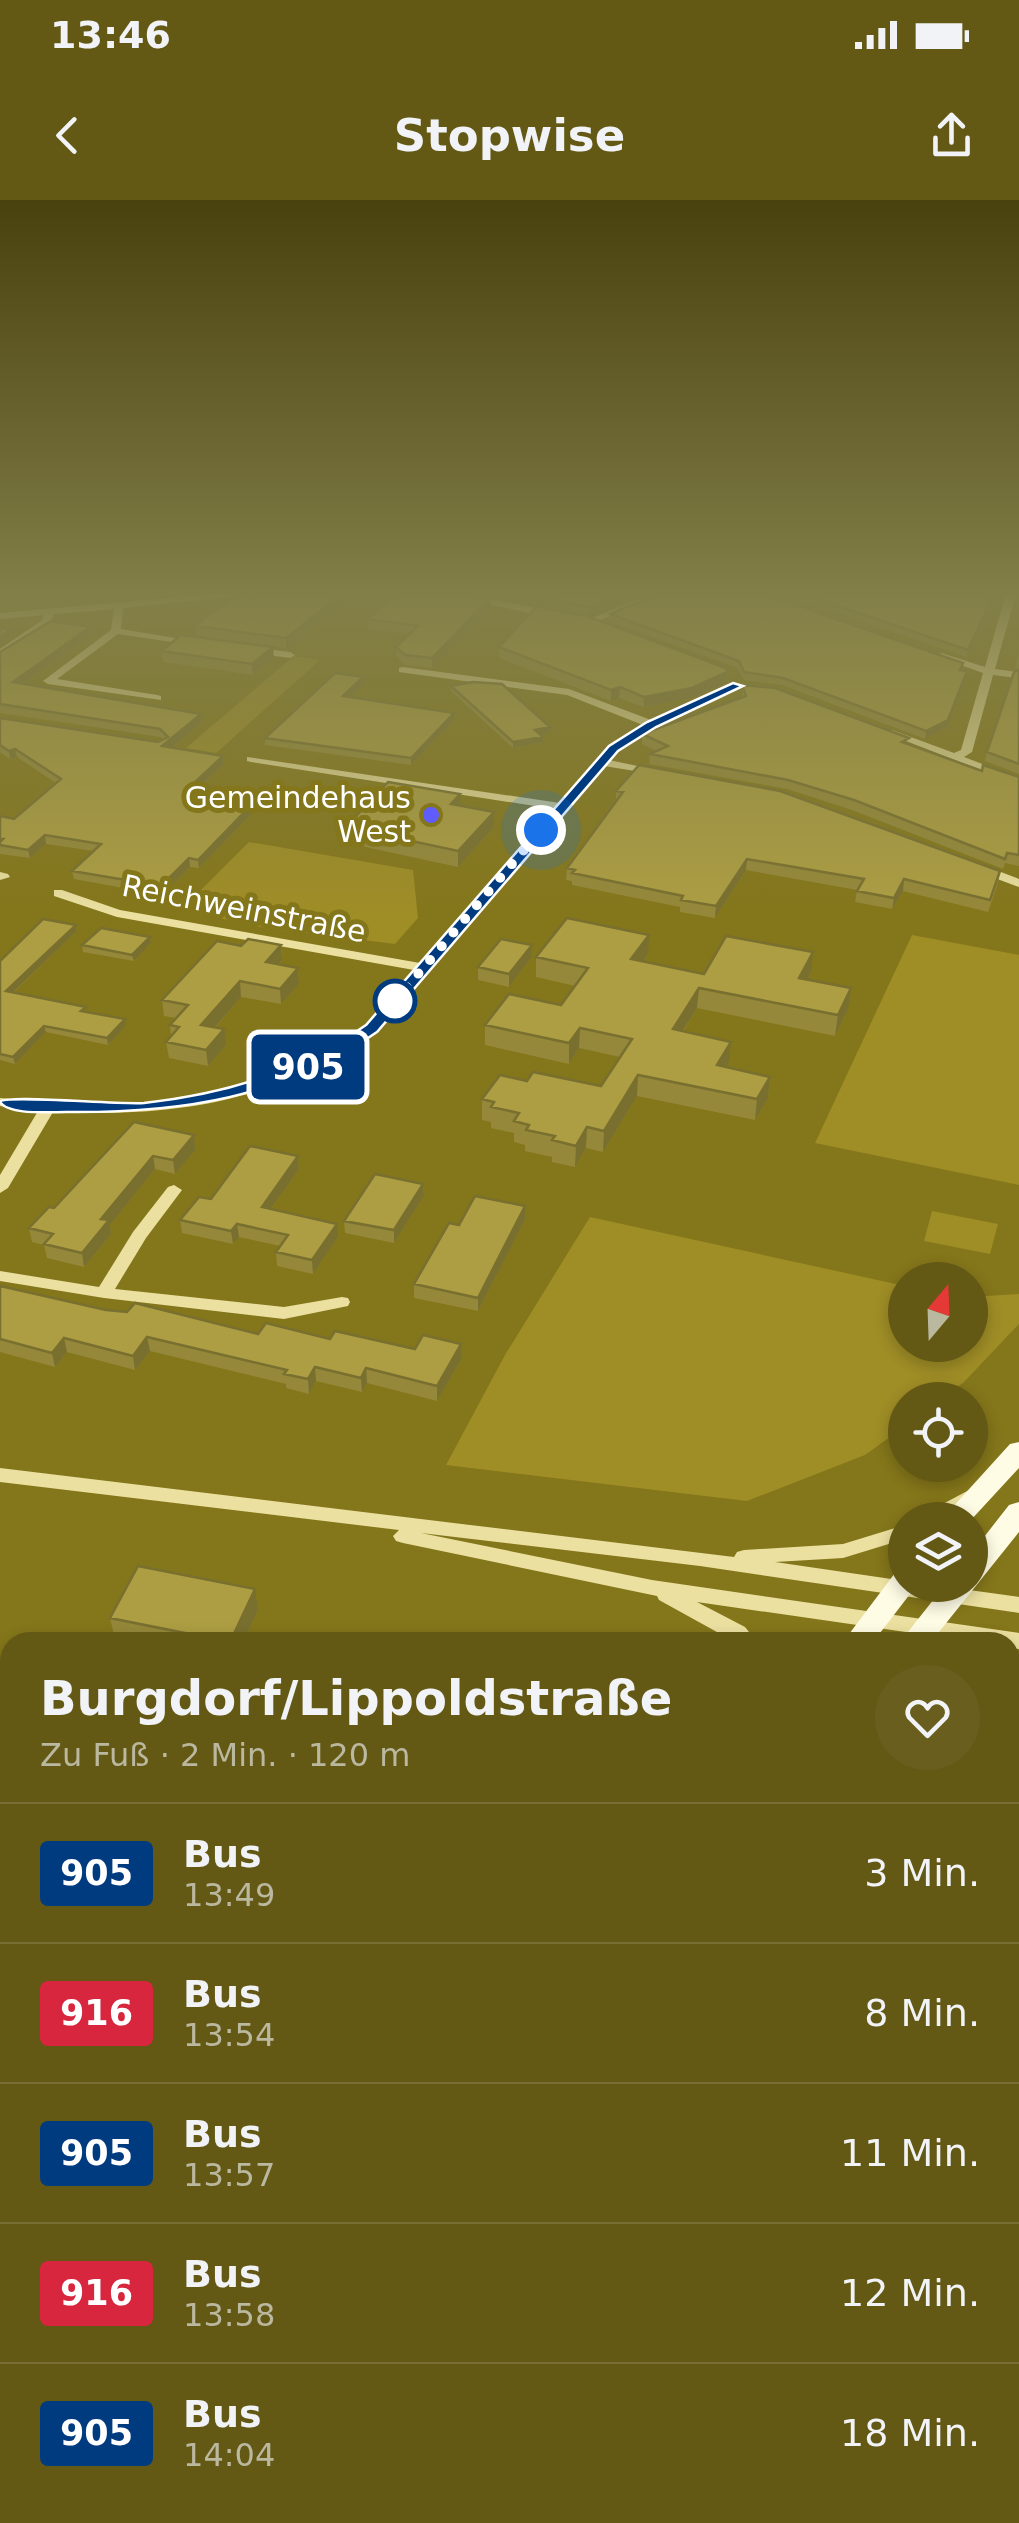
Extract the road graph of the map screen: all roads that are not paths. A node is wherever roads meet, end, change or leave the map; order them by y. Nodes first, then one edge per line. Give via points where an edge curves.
1 (585, 698) edge
2 (705, 698) edge
3 (982, 698) edge
4 (651, 724) junction
5 (874, 727) edge
6 (954, 757) junction
7 (251, 759) dead end
8 (601, 762) junction
9 (679, 775) edge
10 (1019, 782) edge
11 (561, 807) junction
12 (968, 862) edge
13 (1019, 883) edge
14 (58, 893) dead end
15 (424, 968) junction
16 (0, 1102) edge
17 (48, 1107) junction
18 (0, 1188) edge
19 (174, 1190) dead end
20 (0, 1276) edge
21 (104, 1293) junction
22 (342, 1302) dead end
23 (1019, 1451) edge
24 (0, 1475) edge
25 (984, 1488) junction
26 (960, 1502) edge
27 (971, 1502) edge
28 (1019, 1512) edge
29 (295, 1513) junction
30 (888, 1540) edge
31 (988, 1552) edge
32 (700, 1559) junction
33 (888, 1582) edge
34 (652, 1588) junction
35 (988, 1595) edge
36 (889, 1602) edge
37 (948, 1602) edge
38 (1019, 1606) edge
39 (866, 1631) edge
40 (738, 1632) edge
41 (923, 1632) edge

1 - 4 street
2 - 4 street
3 - 6 street via 966,752
4 - 8 street
5 - 6 street
6 - 10 street
7 - 11 street
8 - 9 street
8 - 11 street
11 - 15 street
12 - 13 street
14 - 15 street, Reichweinstraße via 117,913
15 - 17 street via 352,1044 256,1088 142,1108
16 - 17 street
17 - 18 street
19 - 21 street
20 - 21 street
21 - 22 street via 284,1313
23 - 25 main road
24 - 29 street
25 - 26 street
25 - 27 main road
28 - 31 main road
29 - 32 street
29 - 34 street
30 - 32 street via 843,1551
32 - 33 street
34 - 39 street
34 - 40 street
35 - 38 street
36 - 39 main road
37 - 41 main road

